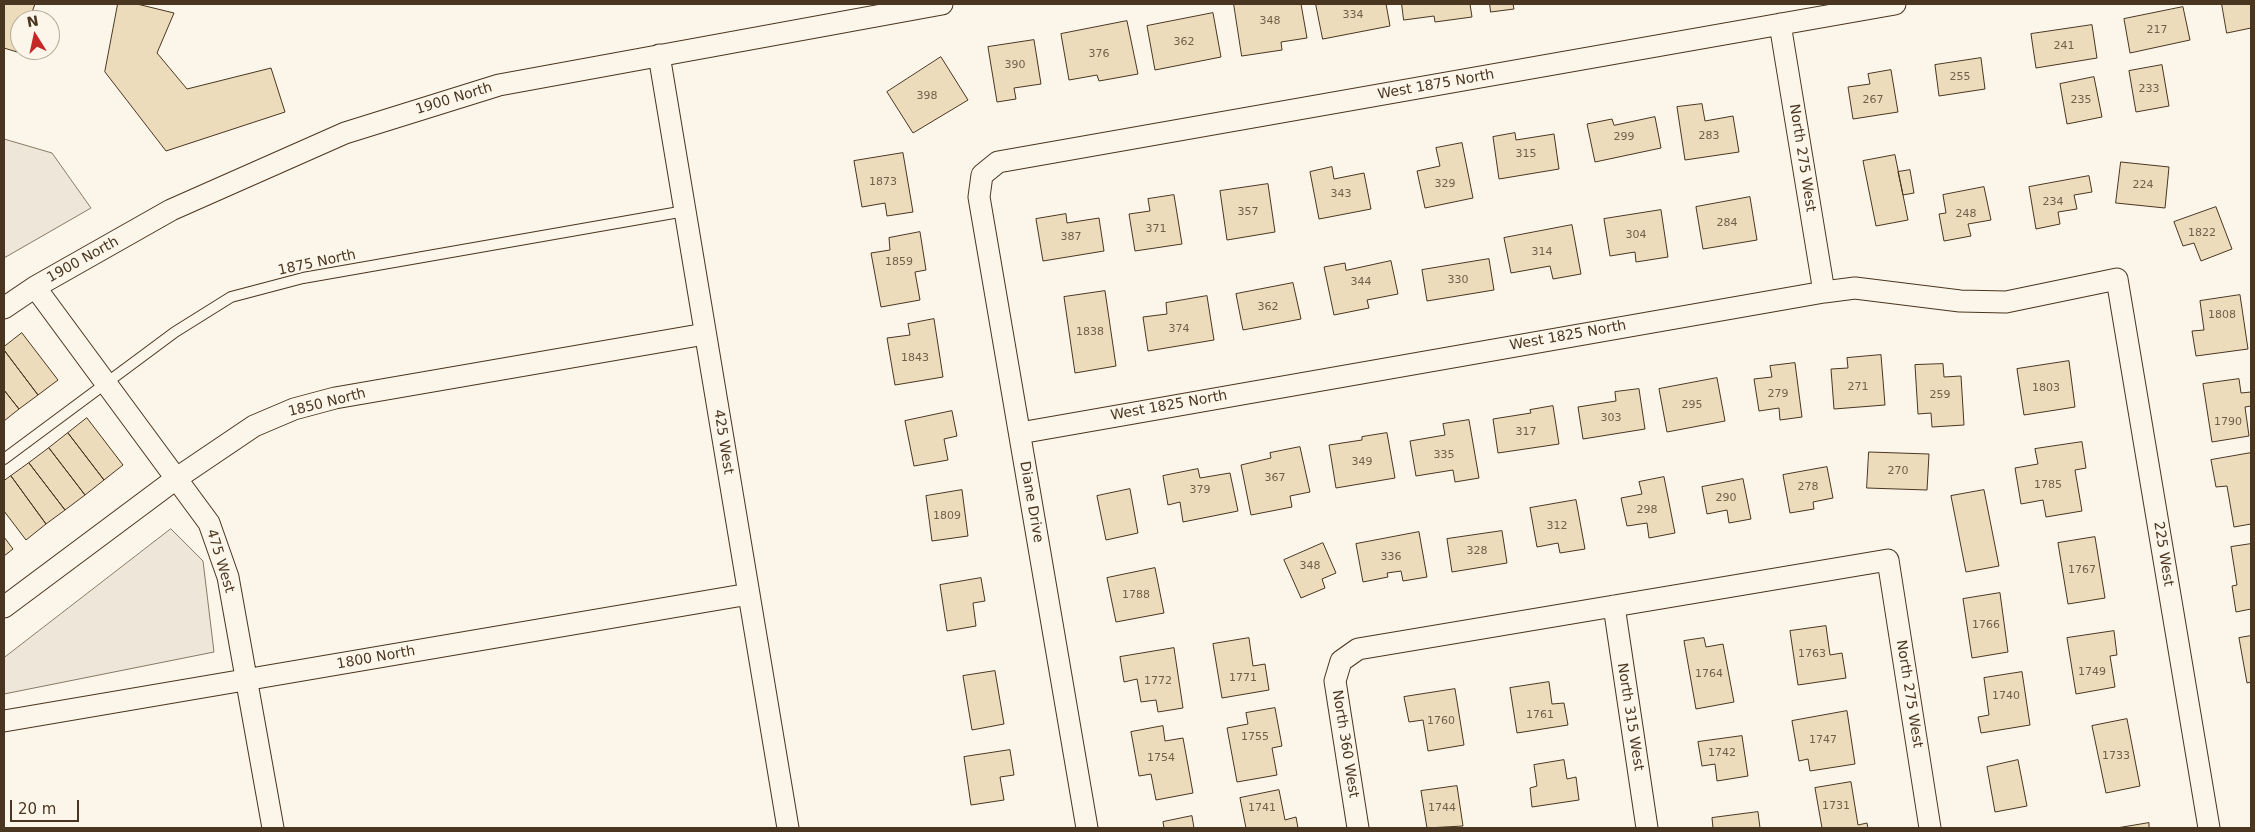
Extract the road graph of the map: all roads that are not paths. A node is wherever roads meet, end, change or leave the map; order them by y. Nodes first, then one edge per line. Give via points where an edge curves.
1 (942, 4) edge
2 (1895, 4) edge
3 (1780, 24) junction
4 (659, 55) junction
5 (982, 175) joint
6 (685, 211) junction
7 (2117, 279) joint
8 (35, 287) junction
9 (1824, 292) junction
10 (4, 308) edge
11 (705, 334) junction
12 (107, 384) junction
13 (1020, 433) junction
14 (4, 459) edge
15 (177, 478) junction
16 (749, 594) junction
17 (1614, 606) junction
18 (4, 607) edge
19 (246, 680) junction
20 (4, 721) edge
21 (273, 828) edge
22 (788, 828) edge
23 (1087, 828) edge
24 (1358, 828) edge
25 (1647, 828) edge
26 (1930, 828) edge
27 (2208, 828) edge

1 - 4 street, 1900 North
2 - 3 street, West 1875 North
3 - 5 street, West 1875 North via 998,162
3 - 9 street, North 275 West
4 - 6 street, 425 West
4 - 8 street, 1900 North via 499,85 345,133 171,210
5 - 13 street, Diane Drive via 979,197
6 - 11 street, 425 West
6 - 12 lane, 1875 North via 304,278 231,297 175,332
7 - 9 street, West 1825 North via 2006,302 1960,301 1855,288
7 - 27 street, 225 West
8 - 10 street, 1900 North
8 - 12 street, 475 West
9 - 13 street, West 1825 North
11 - 15 street, 1850 North via 336,398 294,409 254,426
11 - 16 street, 425 West
12 - 14 lane, 1875 North
12 - 15 street, 475 West
13 - 23 street, Diane Drive
15 - 18 street, 1850 North
15 - 19 street, 475 West via 209,523 228,576
16 - 19 street, 1800 North
16 - 22 street, 425 West
17 - 24 street, North 360 West via 1358,649 1341,661 1335,681
17 - 25 street, North 315 West
17 - 26 street, North 275 West via 1888,560
19 - 20 street, 1800 North
19 - 21 street, 475 West

